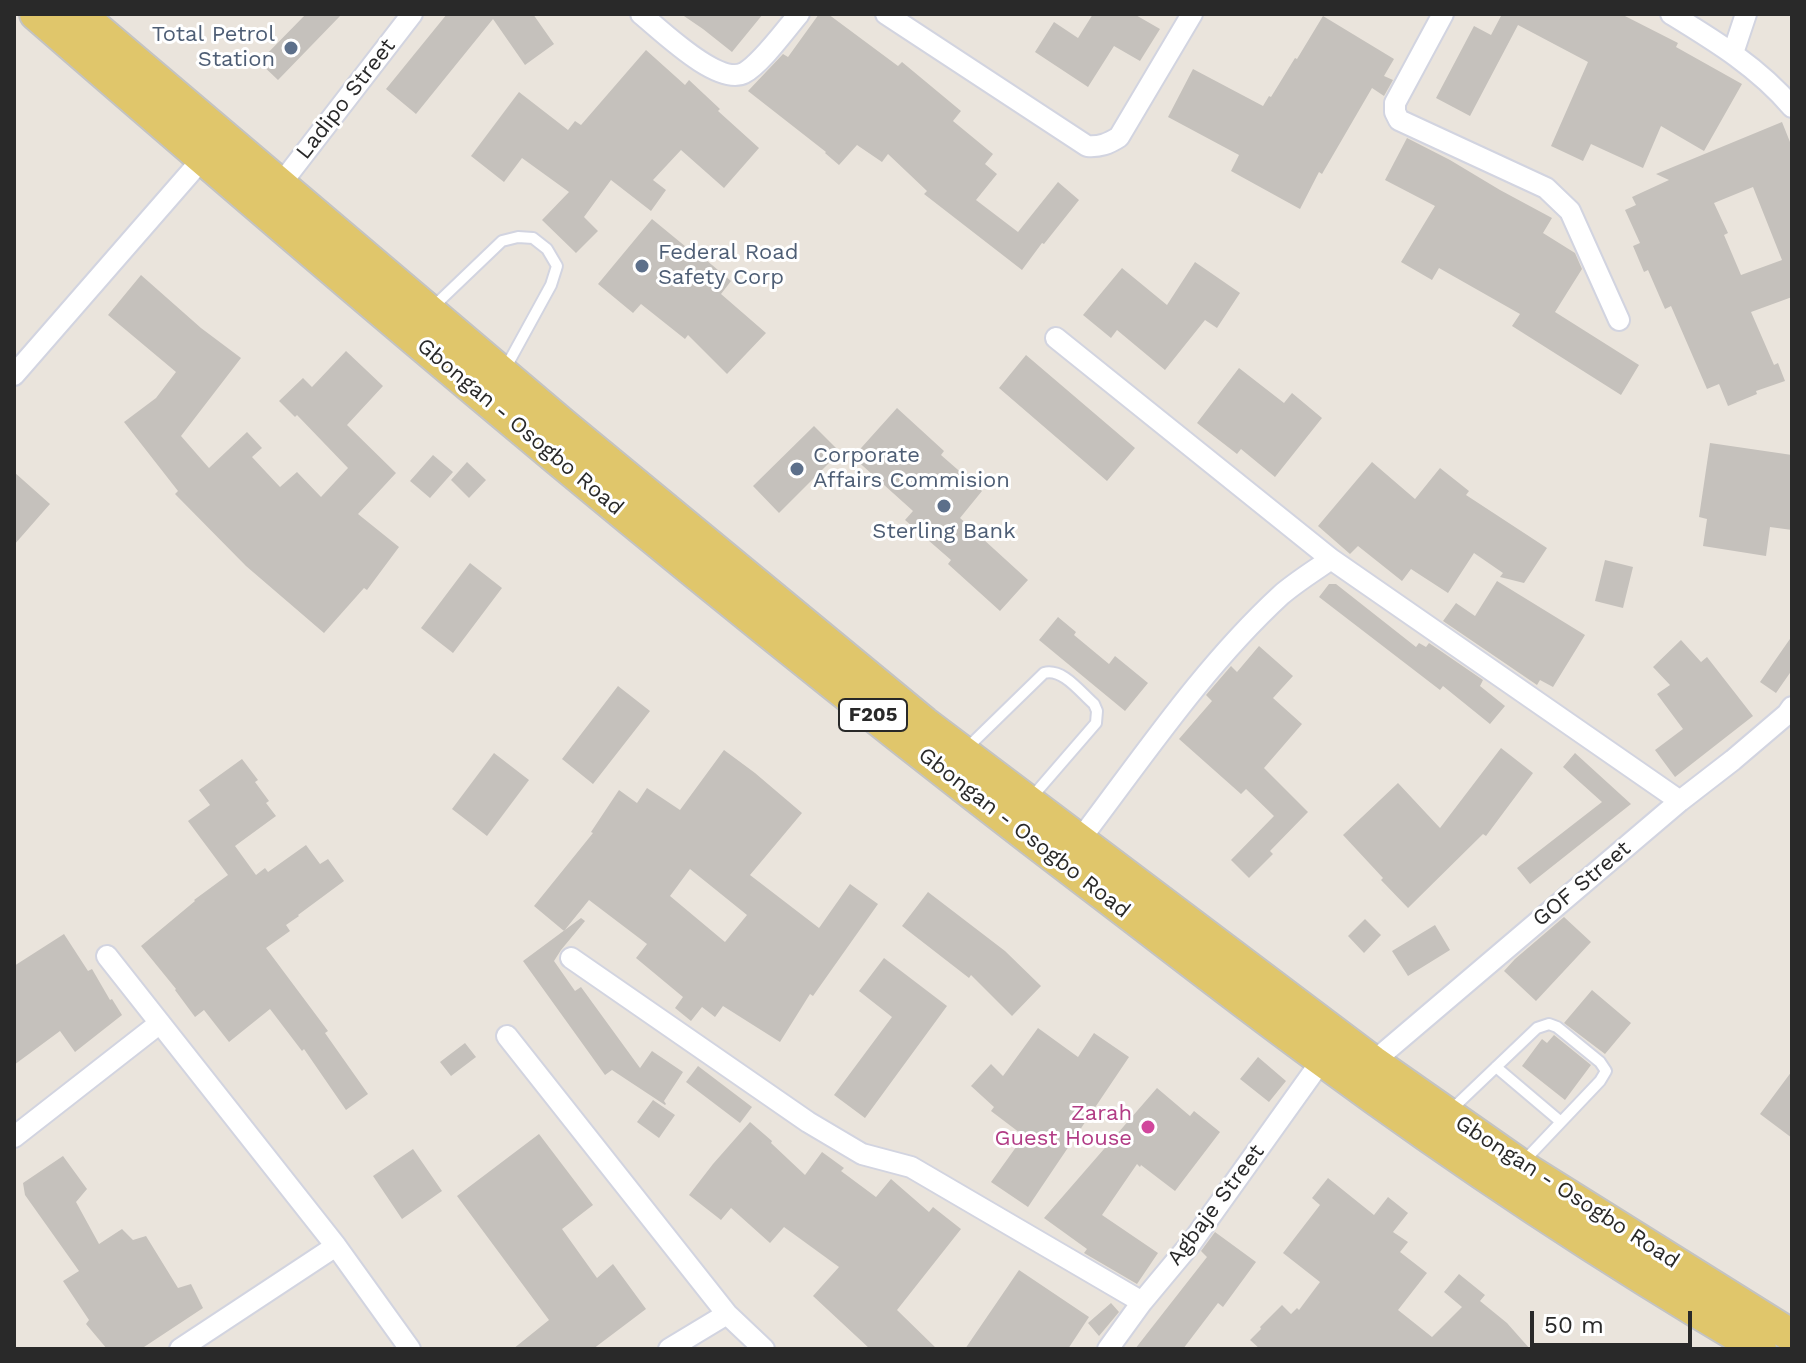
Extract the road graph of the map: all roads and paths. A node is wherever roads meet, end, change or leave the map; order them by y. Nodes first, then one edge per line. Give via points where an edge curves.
1 (36, 14) edge
2 (79, 14) edge
3 (412, 14) edge
4 (641, 14) edge
5 (799, 14) edge
6 (886, 14) edge
7 (1192, 14) edge
8 (1443, 14) edge
9 (1671, 14) edge
10 (1746, 14) edge
11 (1733, 53) junction
12 (1792, 107) edge
13 (204, 157) junction
14 (280, 185) junction
15 (429, 311) junction
16 (1619, 320) dead end
17 (1056, 338) dead end
18 (503, 374) junction
19 (14, 375) edge
20 (1331, 559) junction
21 (1792, 707) edge
22 (962, 753) junction
23 (1680, 801) junction
24 (1028, 802) junction
25 (1079, 841) junction
26 (107, 956) dead end
27 (571, 958) dead end
28 (160, 1023) junction
29 (507, 1036) dead end
30 (1322, 1060) junction
31 (1373, 1062) junction
32 (1496, 1067) junction
33 (1447, 1114) junction
34 (1561, 1122) junction
35 (14, 1137) edge
36 (1520, 1165) junction
37 (336, 1246) junction
38 (1142, 1302) junction
39 (727, 1314) junction
40 (1792, 1336) edge
41 (180, 1349) edge
42 (410, 1349) edge
43 (669, 1349) edge
44 (764, 1349) edge
45 (1108, 1349) edge
46 (1760, 1349) edge

1 - 13 main road, Gbongan - Osogbo Road / F205
2 - 14 main road, Gbongan - Osogbo Road / F205
3 - 14 street, Ladipo Street
4 - 5 street via 705,66 729,76 752,68
6 - 7 street via 1087,146 1097,147 1119,137
8 - 16 street via 1395,103 1399,120 1558,198 1570,211
9 - 11 street
10 - 11 street
11 - 12 street
13 - 19 street
13 - 30 main road, Gbongan - Osogbo Road / F205 via 700,577 962,787
14 - 15 main road, Gbongan - Osogbo Road / F205
15 - 18 main road, Gbongan - Osogbo Road / F205
15 - 18 lane via 502,241 533,238 547,249 557,266 551,285
17 - 20 street
18 - 22 main road, Gbongan - Osogbo Road / F205
20 - 23 street
20 - 25 street via 1284,593 1240,637
21 - 23 street, GOF Street
22 - 24 main road, Gbongan - Osogbo Road / F205
22 - 24 lane via 1044,673 1060,673 1094,704 1096,723
23 - 31 street, GOF Street
24 - 25 main road, Gbongan - Osogbo Road / F205
25 - 31 main road, Gbongan - Osogbo Road / F205
26 - 28 street
27 - 38 street via 808,1122 862,1154 911,1167
28 - 35 street
28 - 37 street
29 - 39 street
30 - 38 street, Agbaje Street via 1192,1242
30 - 46 main road, Gbongan - Osogbo Road / F205 via 1515,1195
31 - 33 main road, Gbongan - Osogbo Road / F205
32 - 33 lane
32 - 34 lane
32 - 34 lane via 1537,1028 1549,1024 1600,1062 1606,1071 1600,1081
33 - 36 main road, Gbongan - Osogbo Road / F205
34 - 36 lane
36 - 40 main road, Gbongan - Osogbo Road / F205
37 - 41 street
37 - 42 street
38 - 45 street, Agbaje Street
39 - 43 street
39 - 44 street

